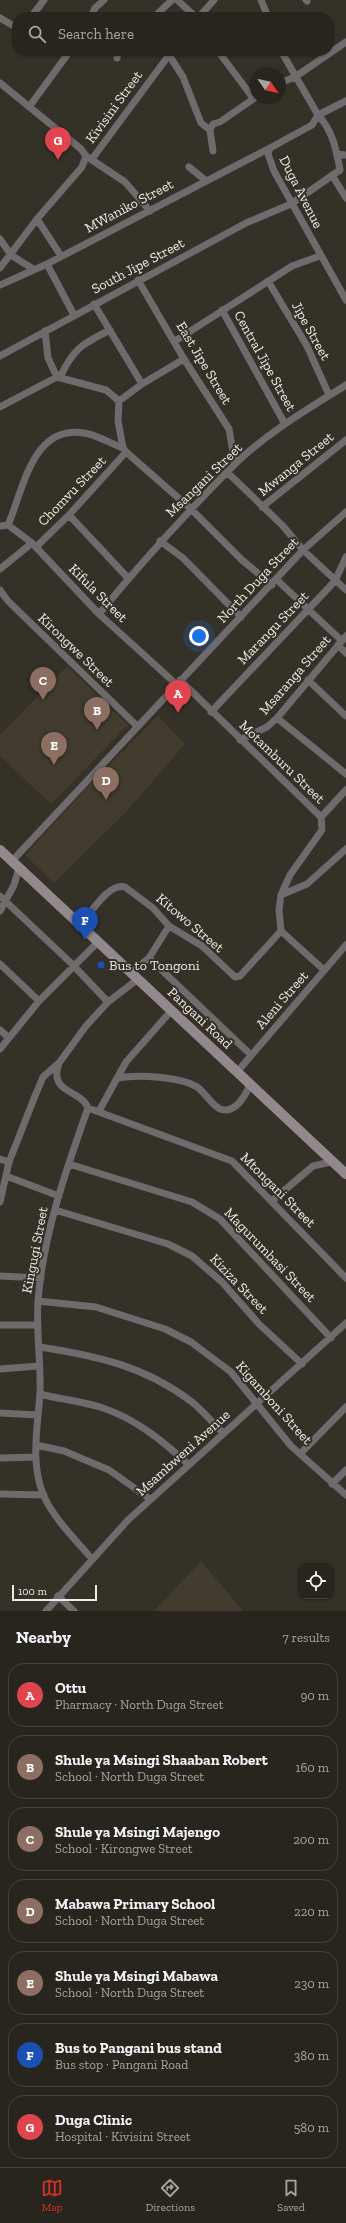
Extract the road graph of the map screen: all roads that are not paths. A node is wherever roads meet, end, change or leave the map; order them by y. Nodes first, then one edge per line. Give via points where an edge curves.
1 (44, 0) edge
2 (104, 0) edge
3 (172, 0) edge
4 (177, 0) edge
5 (214, 0) edge
6 (261, 0) edge
7 (35, 12) edge
8 (94, 12) edge
9 (159, 12) edge
10 (190, 12) edge
11 (203, 12) edge
12 (266, 12) edge
13 (0, 18) edge
14 (12, 25) edge
15 (346, 42) edge
16 (334, 50) edge
17 (66, 56) edge
18 (168, 56) edge
19 (172, 56) edge
20 (222, 56) edge
21 (284, 56) edge
22 (326, 56) edge
23 (295, 77) junction
24 (286, 81) edge
25 (0, 83) edge
26 (250, 93) edge
27 (250, 101) edge
28 (346, 101) edge
29 (29, 107) junction
30 (318, 115) junction
31 (210, 130) junction
32 (270, 148) junction
33 (213, 151) dead end
34 (337, 154) junction
35 (346, 155) edge
36 (89, 157) junction
37 (190, 167) dead end
38 (343, 168) edge
39 (332, 174) junction
40 (205, 180) junction
41 (346, 198) edge
42 (290, 204) junction
43 (150, 211) junction
44 (37, 219) junction
45 (0, 240) edge
46 (11, 255) junction
47 (61, 256) junction
48 (320, 256) junction
49 (46, 264) junction
50 (0, 268) edge
51 (33, 269) junction
52 (138, 280) junction
53 (268, 281) junction
54 (0, 285) edge
55 (346, 300) edge
56 (94, 304) junction
57 (222, 310) junction
58 (74, 315) junction
59 (110, 330) junction
60 (45, 331) junction
61 (175, 341) junction
62 (0, 356) edge
63 (184, 359) junction
64 (59, 377) junction
65 (142, 384) junction
66 (346, 385) edge
67 (330, 395) junction
68 (119, 401) junction
69 (0, 407) edge
70 (285, 424) junction
71 (346, 440) edge
72 (124, 450) junction
73 (236, 464) junction
74 (228, 472) junction
75 (262, 507) junction
76 (191, 509) junction
77 (346, 512) edge
78 (69, 515) junction
79 (8, 525) junction
80 (0, 526) edge
81 (160, 541) junction
82 (34, 545) junction
83 (303, 550) junction
84 (346, 557) edge
85 (0, 569) edge
86 (128, 578) junction
87 (274, 582) junction
88 (335, 582) junction
89 (0, 590) edge
90 (346, 590) edge
91 (308, 610) junction
92 (99, 614) junction
93 (241, 618) junction
94 (342, 641) edge
95 (346, 653) edge
96 (308, 680) junction
97 (178, 682) junction
98 (211, 712) junction
99 (346, 716) edge
100 (277, 718) junction
101 (137, 726) junction
102 (240, 740) junction
103 (346, 774) edge
104 (346, 790) edge
105 (321, 817) junction
106 (346, 849) edge
107 (0, 850) edge
108 (16, 865) junction
109 (281, 895) junction
110 (0, 896) edge
111 (6, 903) junction
112 (0, 911) edge
113 (80, 926) junction
114 (169, 926) junction
115 (281, 931) junction
116 (98, 942) junction
117 (346, 945) edge
118 (148, 958) junction
119 (0, 964) edge
120 (74, 965) junction
121 (324, 970) junction
122 (134, 976) junction
123 (39, 1002) junction
124 (108, 1002) junction
125 (171, 1011) junction
126 (0, 1030) edge
127 (8, 1037) junction
128 (0, 1049) edge
129 (251, 1056) junction
130 (60, 1063) junction
131 (237, 1072) junction
132 (119, 1078) junction
133 (250, 1085) junction
134 (88, 1108) junction
135 (99, 1111) junction
136 (0, 1159) edge
137 (9, 1162) junction
138 (331, 1162) junction
139 (69, 1164) junction
140 (346, 1174) edge
141 (6, 1176) junction
142 (59, 1196) junction
143 (272, 1201) junction
144 (0, 1202) edge
145 (55, 1210) junction
146 (0, 1276) edge
147 (41, 1278) junction
148 (346, 1278) edge
149 (38, 1301) junction
150 (346, 1323) edge
151 (0, 1325) edge
152 (38, 1325) junction
153 (331, 1338) junction
154 (40, 1347) junction
155 (302, 1364) junction
156 (39, 1366) junction
157 (0, 1369) edge
158 (40, 1394) junction
159 (256, 1405) junction
160 (346, 1407) edge
161 (0, 1412) edge
162 (37, 1415) junction
163 (223, 1433) junction
164 (36, 1445) junction
165 (300, 1454) junction
166 (36, 1457) junction
167 (0, 1458) edge
168 (190, 1465) junction
169 (346, 1470) edge
170 (332, 1484) junction
171 (0, 1494) edge
172 (44, 1495) junction
173 (346, 1495) edge
174 (150, 1500) junction
175 (92, 1559) junction
176 (58, 1596) junction
177 (46, 1611) edge
178 (74, 1611) edge

1 - 7 street
2 - 8 street
3 - 9 street
4 - 10 street
5 - 11 street
6 - 12 street
13 - 14 street
15 - 16 street
17 - 29 street
18 - 36 street, Kivisini Street
19 - 31 street via 202,123
20 - 26 street
21 - 23 street
22 - 23 street
23 - 24 street
23 - 30 street
25 - 29 street
27 - 31 street via 220,122 213,124
28 - 30 street, Duga Avenue
29 - 36 street
30 - 32 street, Duga Avenue via 312,125
30 - 34 street via 335,142
31 - 33 street
32 - 40 street, MWaniko Street
32 - 42 street, Duga Avenue via 270,161
34 - 35 street
34 - 38 street
36 - 43 street via 125,182
36 - 44 street, Kivisini Street
37 - 40 street
38 - 39 street, South Jipe Street
39 - 41 street
39 - 42 street, South Jipe Street
40 - 43 street, MWaniko Street
42 - 48 street, Duga Avenue
42 - 52 street, South Jipe Street via 246,223
43 - 47 street, MWaniko Street
44 - 46 street, Kivisini Street
44 - 47 street
45 - 46 street
46 - 50 street, Kivisini Street
46 - 51 street
47 - 49 street, MWaniko Street
48 - 53 street via 292,266
48 - 55 street, Duga Avenue
49 - 51 street, MWaniko Street
49 - 58 street
51 - 54 street, MWaniko Street
52 - 56 street, South Jipe Street
52 - 61 street, East Jipe Street
53 - 57 street
53 - 67 street, Jipe Street via 307,346
56 - 58 street, South Jipe Street
56 - 59 street
57 - 61 street
57 - 70 street, Central Jipe Street
58 - 60 street, South Jipe Street
59 - 64 street via 77,349
59 - 65 street
60 - 62 street, South Jipe Street
60 - 64 street via 48,358
61 - 63 street, East Jipe Street
63 - 65 street
63 - 73 street, East Jipe Street via 229,429
64 - 68 street via 106,390
64 - 69 street
65 - 68 street
66 - 67 street, Msangani Street
67 - 70 street, Msangani Street
68 - 72 street via 117,409
70 - 73 street, Msangani Street
71 - 75 street, Mwanga Street
72 - 76 street
72 - 78 street, Chomvu Street
72 - 79 street via 89,434 59,434 44,444 32,461
73 - 74 street, Msangani Street
74 - 75 street
74 - 76 street, Msangani Street
75 - 83 street via 283,526
76 - 81 street, Msangani Street
76 - 87 street via 242,560
77 - 83 street, North Duga Street
78 - 82 street, Chomvu Street
78 - 86 street
79 - 80 street
79 - 82 street, Kifula Street
81 - 86 street, Msangani Street
81 - 93 street via 183,558
82 - 85 street
82 - 92 street, Kifula Street
83 - 87 street, North Duga Street
83 - 88 street
84 - 88 street, Marangu Street
86 - 92 street, Msangani Street
87 - 91 street
87 - 93 street, North Duga Street
88 - 90 street
88 - 91 street, Marangu Street
89 - 101 street, Kirongwe Street via 8,601
91 - 94 street
91 - 98 street, Marangu Street
92 - 97 street, Kifula Street
93 - 97 street, North Duga Street
94 - 95 street
94 - 96 street, Msaranga Street
96 - 99 street
96 - 100 street, Msaranga Street
97 - 98 street, Motamburu Street
97 - 101 street, North Duga Street
98 - 102 street, Motamburu Street
100 - 102 street, Msaranga Street via 267,727
100 - 103 street
101 - 108 street, North Duga Street
102 - 105 street, Motamburu Street
104 - 105 street
105 - 109 street, Motamburu Street via 322,830 290,875
106 - 109 street via 307,884
107 - 108 main road, Pangani Road
108 - 111 street via 14,885
108 - 113 main road, Pangani Road
109 - 115 street, Motamburu Street
110 - 111 street
111 - 112 street
111 - 120 street
113 - 114 street, Kitowo Street via 105,895 114,887 120,886 131,890 153,908
113 - 116 main road, Pangani Road
114 - 115 street, Kitowo Street via 202,946 235,977 240,976
114 - 118 street
115 - 121 street
116 - 120 street
116 - 122 main road, Pangani Road
117 - 121 street, Aleni Street
118 - 122 street
118 - 129 street
119 - 123 street
120 - 123 street
120 - 124 street
121 - 129 street, Aleni Street
122 - 124 street
122 - 125 main road, Pangani Road
123 - 127 street
124 - 130 street via 86,1026
125 - 131 main road, Pangani Road
125 - 132 street via 126,1062
126 - 127 street
127 - 128 street
129 - 131 street, Aleni Street
130 - 134 street via 56,1074 64,1089 85,1103
130 - 137 street via 43,1077
131 - 133 main road, Pangani Road
132 - 133 street via 141,1075 188,1083 198,1088 216,1106 225,1110 241,1101
132 - 135 street
133 - 138 main road, Pangani Road
134 - 135 street, Mtongani Street
134 - 139 street, Kingugi Street
135 - 143 street, Mtongani Street via 232,1161
136 - 137 street
137 - 141 street
138 - 140 main road, Pangani Road
138 - 143 street via 313,1166
139 - 142 street, Kingugi Street
139 - 153 street, Magurumbasi Street via 192,1202 220,1219
141 - 142 street
141 - 144 street
142 - 145 street, Kingugi Street
143 - 148 street, Mtongani Street
145 - 147 street, Kingugi Street
145 - 155 street, Kiziza Street via 168,1244 192,1256 222,1282 259,1324
146 - 147 street
147 - 149 street, Kingugi Street
149 - 152 street, Kingugi Street
149 - 159 street, Kigamboni Street via 96,1307 165,1329 191,1342 231,1372
150 - 153 street, Msambweni Avenue
151 - 152 street
152 - 154 street, Kingugi Street
153 - 155 street, Msambweni Avenue
154 - 156 street, Kingugi Street
154 - 163 street via 93,1355 132,1368 192,1403
155 - 159 street, Msambweni Avenue
156 - 157 street
156 - 158 street, Kingugi Street
158 - 162 street, Kingugi Street
158 - 168 street via 100,1408 132,1421 170,1447
159 - 163 street, Msambweni Avenue
159 - 165 street, Kigamboni Street
160 - 165 street
161 - 162 street
162 - 164 street, Kingugi Street
163 - 168 street, Msambweni Avenue
164 - 166 street, Kingugi Street
164 - 174 street via 64,1451 109,1470
165 - 170 street, Kigamboni Street
166 - 167 street
166 - 172 street, Kingugi Street
168 - 174 street, Msambweni Avenue
169 - 170 street
170 - 173 street, Kigamboni Street
171 - 172 street
172 - 175 street, Kingugi Street via 54,1513
174 - 175 street, Msambweni Avenue
175 - 176 street, Msambweni Avenue
176 - 177 street, Msambweni Avenue
176 - 178 street

